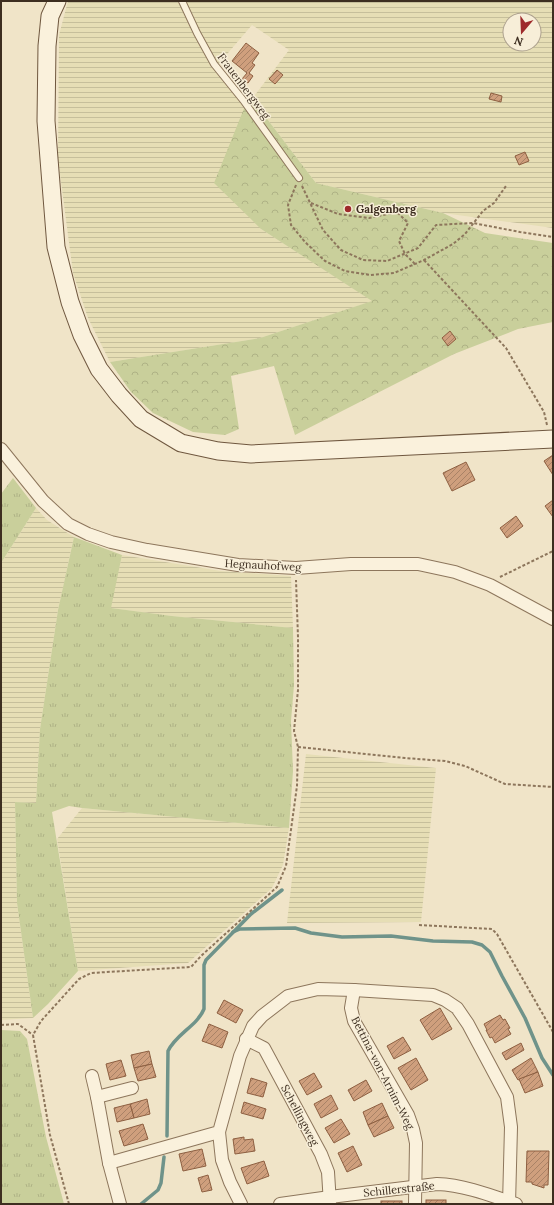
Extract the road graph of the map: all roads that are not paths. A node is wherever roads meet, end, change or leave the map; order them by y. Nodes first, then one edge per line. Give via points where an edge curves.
1 (57, 1) edge
2 (182, 1) edge
3 (299, 178) road end
4 (552, 440) edge
5 (1, 449) edge
6 (553, 619) edge
7 (354, 990) junction
8 (246, 1039) junction
9 (92, 1076) dead end
10 (132, 1088) dead end
11 (97, 1097) junction
12 (219, 1132) junction
13 (109, 1163) junction
14 (415, 1187) junction
15 (330, 1200) edge
16 (511, 1203) edge
17 (120, 1204) edge
18 (241, 1204) edge
19 (280, 1204) edge
20 (415, 1204) edge

1 - 4 main road via 50,16 47,46 46,121 56,247 70,302 82,335 99,369 141,419 182,443 218,451 251,454
2 - 3 lane, Frauenbergweg via 214,64
5 - 6 street, Hegnauhofweg via 43,501 68,524 111,542 238,565 296,568 351,564 418,564 455,572 490,585
7 - 8 street via 318,989 288,996 262,1016
7 - 14 street, Bettina-von-Arnim-Weg via 354,1021 408,1115 413,1129 416,1143
7 - 16 street via 433,995 457,1008 507,1097 511,1127
8 - 12 street
8 - 15 street, Schellingweg via 264,1048 321,1154 328,1172
9 - 11 street
10 - 11 street
11 - 13 street
12 - 13 street
12 - 18 street via 222,1160
13 - 17 street
14 - 15 street, Schillerstraße
14 - 16 street, Schillerstraße via 437,1184 465,1187
14 - 20 street, Bettina-von-Arnim-Weg
15 - 19 street, Schillerstraße

